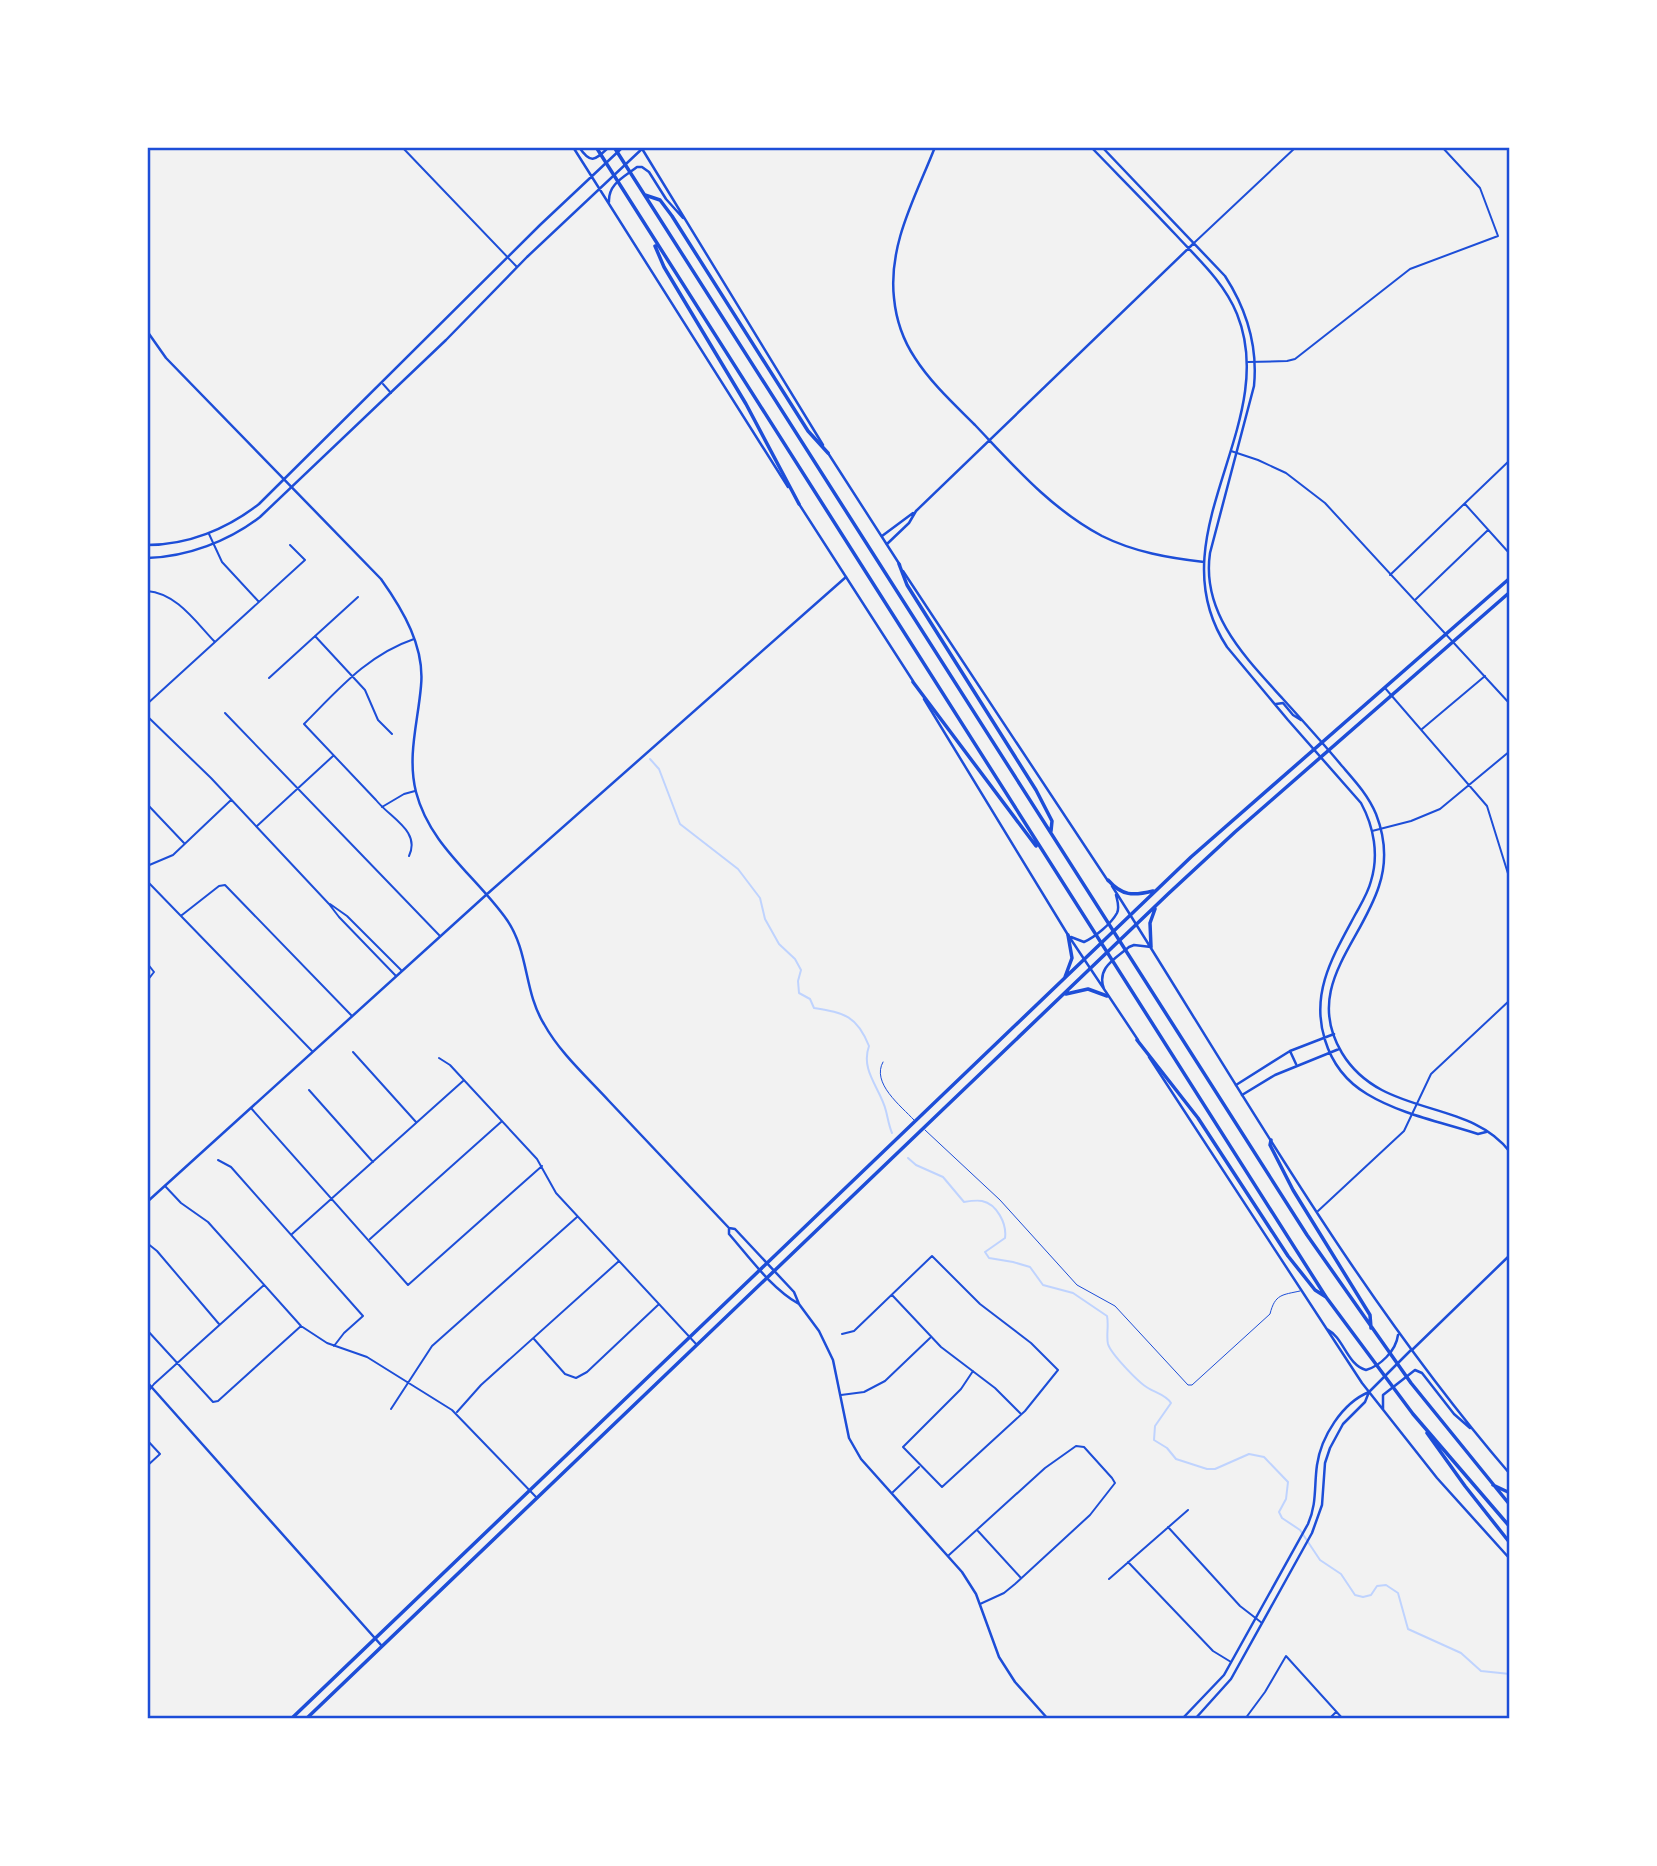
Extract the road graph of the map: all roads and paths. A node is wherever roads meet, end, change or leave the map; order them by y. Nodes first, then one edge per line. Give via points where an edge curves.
1 (402, 147) edge
2 (573, 147) edge
3 (579, 147) edge
4 (596, 147) edge
5 (609, 147) edge
6 (614, 147) edge
7 (623, 147) edge
8 (935, 147) edge
9 (1091, 147) edge
10 (1102, 147) edge
11 (1296, 147) edge
12 (1442, 147) edge
13 (642, 148) edge
14 (591, 175) junction
15 (1135, 180) junction
16 (1129, 186) junction
17 (599, 188) junction
18 (645, 195) junction
19 (609, 205) junction
20 (688, 223) junction
21 (651, 235) junction
22 (1194, 243) junction
23 (1189, 248) junction
24 (509, 258) junction
25 (517, 267) junction
26 (147, 331) edge
27 (1247, 362) junction
28 (1255, 363) junction
29 (382, 384) junction
30 (391, 393) junction
31 (989, 440) junction
32 (1230, 450) junction
33 (828, 453) junction
34 (1237, 453) junction
35 (1510, 460) edge
36 (285, 479) junction
37 (293, 487) junction
38 (1464, 503) junction
39 (799, 504) junction
40 (916, 511) junction
41 (1488, 530) junction
42 (209, 534) junction
43 (881, 536) junction
44 (213, 543) junction
45 (887, 544) junction
46 (147, 545) edge
47 (290, 545) dead end
48 (1510, 554) edge
49 (147, 558) edge
50 (1203, 562) junction
51 (1209, 563) junction
52 (899, 564) junction
53 (1390, 575) junction
54 (846, 577) junction
55 (1510, 578) edge
56 (147, 591) edge
57 (1510, 592) edge
58 (358, 597) dead end
59 (1414, 601) junction
60 (260, 603) junction
61 (1446, 635) junction
62 (315, 636) junction
63 (415, 639) junction
64 (215, 642) junction
65 (1453, 643) junction
66 (1241, 652) junction
67 (1235, 657) junction
68 (354, 676) junction
69 (1485, 676) junction
70 (269, 678) dead end
71 (913, 682) junction
72 (1384, 688) junction
73 (1391, 696) junction
74 (147, 704) edge
75 (1510, 704) edge
76 (1275, 705) junction
77 (225, 713) dead end
78 (147, 716) edge
79 (1304, 721) junction
80 (1421, 730) junction
81 (392, 733) dead end
82 (1322, 742) junction
83 (1314, 749) junction
84 (1329, 750) junction
85 (1510, 751) edge
86 (334, 755) junction
87 (1321, 757) junction
88 (1471, 785) junction
89 (298, 789) junction
90 (416, 791) junction
91 (232, 800) junction
92 (147, 804) edge
93 (382, 807) junction
94 (257, 827) junction
95 (1381, 828) junction
96 (1372, 831) junction
97 (1051, 833) junction
98 (185, 843) junction
99 (410, 856) dead end
100 (147, 866) edge
101 (1054, 869) junction
102 (1108, 880) junction
103 (1510, 880) edge
104 (147, 881) edge
105 (1115, 891) junction
106 (1155, 891) junction
107 (486, 895) junction
108 (329, 904) junction
109 (1157, 905) junction
110 (1130, 915) junction
111 (181, 916) junction
112 (1137, 925) junction
113 (1068, 935) junction
114 (440, 937) junction
115 (1151, 947) junction
116 (1084, 960) junction
117 (147, 963) edge
118 (1090, 970) junction
119 (402, 971) junction
120 (396, 977) junction
121 (1064, 979) junction
122 (147, 981) edge
123 (1064, 995) junction
124 (1107, 996) junction
125 (1510, 1000) edge
126 (352, 1016) junction
127 (1006, 1033) junction
128 (1334, 1034) junction
129 (1324, 1037) junction
130 (1137, 1040) junction
131 (1015, 1041) junction
132 (1339, 1049) junction
133 (1290, 1051) junction
134 (312, 1052) junction
135 (353, 1052) dead end
136 (1329, 1053) junction
137 (439, 1058) dead end
138 (883, 1062) dead end
139 (1297, 1065) junction
140 (464, 1080) junction
141 (1236, 1085) junction
142 (309, 1090) dead end
143 (1242, 1095) junction
144 (1416, 1104) junction
145 (250, 1107) junction
146 (1413, 1113) junction
147 (915, 1121) junction
148 (502, 1122) junction
149 (416, 1123) junction
150 (923, 1128) junction
151 (1486, 1132) junction
152 (1271, 1140) junction
153 (1510, 1152) edge
154 (218, 1160) dead end
155 (373, 1162) junction
156 (541, 1166) junction
157 (164, 1185) junction
158 (332, 1199) junction
159 (147, 1202) edge
160 (1317, 1211) junction
161 (578, 1216) junction
162 (729, 1228) junction
163 (291, 1234) junction
164 (369, 1240) junction
165 (147, 1243) edge
166 (1510, 1255) edge
167 (619, 1261) junction
168 (766, 1264) junction
169 (761, 1269) junction
170 (774, 1271) junction
171 (767, 1277) junction
172 (264, 1285) junction
173 (1300, 1291) junction
174 (892, 1295) junction
175 (1326, 1297) junction
176 (659, 1304) junction
177 (799, 1304) junction
178 (220, 1325) junction
179 (301, 1326) junction
180 (1324, 1327) junction
181 (147, 1330) edge
182 (1371, 1330) junction
183 (1398, 1332) junction
184 (842, 1334) dead end
185 (690, 1337) junction
186 (931, 1337) junction
187 (533, 1339) junction
188 (697, 1345) junction
189 (334, 1347) junction
190 (1411, 1350) junction
191 (177, 1363) junction
192 (973, 1371) junction
193 (147, 1382) edge
194 (407, 1382) junction
195 (151, 1387) junction
196 (1369, 1392) junction
197 (147, 1393) edge
198 (840, 1395) junction
199 (391, 1409) dead end
200 (1383, 1410) junction
201 (457, 1413) junction
202 (1022, 1414) junction
203 (1413, 1414) junction
204 (1476, 1433) junction
205 (147, 1440) edge
206 (1321, 1448) junction
207 (1330, 1448) junction
208 (147, 1466) edge
209 (920, 1466) junction
210 (1510, 1474) edge
211 (1492, 1484) junction
212 (530, 1490) junction
213 (892, 1493) junction
214 (1510, 1493) edge
215 (537, 1498) junction
216 (1510, 1505) edge
217 (1188, 1510) dead end
218 (1168, 1527) junction
219 (1510, 1527) edge
220 (977, 1530) junction
221 (1510, 1543) edge
222 (948, 1556) junction
223 (1510, 1559) edge
224 (1128, 1562) junction
225 (1021, 1578) junction
226 (1109, 1579) dead end
227 (1271, 1590) junction
228 (1278, 1594) junction
229 (979, 1604) junction
230 (1255, 1620) junction
231 (1262, 1623) junction
232 (375, 1639) junction
233 (382, 1645) junction
234 (1232, 1663) junction
235 (1337, 1712) junction
236 (291, 1719) edge
237 (306, 1719) edge
238 (1048, 1719) edge
239 (1182, 1719) edge
240 (1195, 1719) edge
241 (1245, 1719) edge
242 (1329, 1719) edge
243 (1343, 1719) edge

1 - 24 street
2 - 14 street
3 - 5 street via 592,159
4 - 21 highway
6 - 18 highway
7 - 14 street
8 - 31 street via 898,241 893,267 895,304 915,358
9 - 16 street
10 - 15 street
11 - 22 street
12 - 28 street via 1479,188 1498,236 1410,269 1295,359
13 - 17 street
13 - 20 street
14 - 17 street
14 - 24 street
15 - 16 street
15 - 22 street
16 - 23 street
17 - 19 street
17 - 25 street
18 - 33 highway via 660,200 672,216 808,431
18 - 97 highway
19 - 20 street via 612,186 642,167
19 - 39 street
20 - 33 street
21 - 39 highway via 664,267
21 - 101 highway
22 - 23 street
22 - 28 street via 1241,303
23 - 27 street via 1233,306
23 - 31 street
24 - 25 street
24 - 29 street
25 - 30 street
26 - 36 street via 170,362
27 - 28 street
27 - 32 street via 1244,400
28 - 34 street via 1254,392
29 - 30 street
29 - 36 street
30 - 37 street
31 - 40 street
31 - 50 street via 1042,495 1091,530 1139,550
32 - 34 street
32 - 50 street
33 - 43 street
34 - 51 street
34 - 53 street via 1273,466 1301,483
35 - 38 street
36 - 37 street
36 - 42 street via 250,511
37 - 44 street via 252,523
37 - 63 street via 381,579
38 - 41 street
38 - 53 street
39 - 54 street
40 - 43 street
40 - 45 street
41 - 48 street
41 - 59 street
42 - 44 street
42 - 46 street
43 - 45 street
44 - 49 street
44 - 60 street via 222,562
45 - 52 street
47 - 60 street via 305,560
50 - 51 street
50 - 67 street via 1209,608
51 - 66 street via 1218,612
52 - 97 highway via 907,585 1036,790 1052,821
52 - 102 street
53 - 59 street
54 - 71 street
54 - 107 street
55 - 61 highway
56 - 64 street via 169,597
57 - 65 highway
58 - 62 street
59 - 61 street
60 - 64 street
61 - 65 street
61 - 72 highway
62 - 68 street
62 - 70 street
63 - 68 street via 376,655
63 - 90 street via 422,683 412,761
64 - 74 street
65 - 69 street
65 - 73 highway
66 - 67 street
66 - 79 street
67 - 76 street
68 - 81 street via 377,720
68 - 86 street via 304,724
69 - 75 street
69 - 80 street
71 - 101 highway
71 - 113 street
72 - 73 street
72 - 82 highway
73 - 80 street
73 - 84 highway
76 - 79 street via 1283,703
76 - 83 street
77 - 89 street
78 - 91 street
79 - 82 street
80 - 88 street
82 - 83 highway
82 - 84 street
83 - 87 street
83 - 106 highway
84 - 87 highway
84 - 95 street via 1366,795
85 - 88 street
86 - 89 street
86 - 93 street
87 - 96 street via 1361,803
87 - 109 highway
88 - 95 street via 1440,809
88 - 103 street via 1492,817
89 - 94 street
89 - 114 street
90 - 93 street
90 - 107 street via 439,841
91 - 94 street
91 - 98 street
92 - 98 street
93 - 99 street via 412,838
94 - 108 street
95 - 96 street
95 - 128 street via 1384,860 1380,884 1332,984 1329,1012
96 - 129 street via 1372,880 1322,986
97 - 182 highway
98 - 100 street via 173,855
101 - 175 highway
102 - 105 street
102 - 106 highway via 1127,894
104 - 111 street
105 - 110 street
105 - 113 street via 1117,913 1094,937 1084,942
106 - 110 highway
107 - 114 street
107 - 162 street via 518,940 534,1004 549,1032
108 - 119 street
108 - 120 street
109 - 112 highway
109 - 115 highway via 1150,921
110 - 112 street
110 - 116 highway
111 - 126 street via 225,885
111 - 134 street
112 - 115 street
112 - 118 highway
113 - 116 street
113 - 121 highway via 1072,958
114 - 119 street
115 - 124 street via 1131,945 1105,968 1101,978
115 - 141 street
116 - 118 street
116 - 121 highway
117 - 122 street via 155,972
118 - 123 highway
118 - 124 street
119 - 120 street
120 - 126 street
121 - 127 highway
123 - 124 highway via 1088,989
123 - 131 highway
124 - 130 street
125 - 144 street via 1434,1071
126 - 134 street
127 - 131 highway
127 - 147 highway
128 - 129 street
128 - 132 street
129 - 133 street
129 - 136 street
130 - 173 street
130 - 175 highway via 1198,1118 1288,1256
131 - 150 highway
132 - 136 street
132 - 144 street via 1364,1080
133 - 139 street
133 - 141 street
134 - 145 street
135 - 149 street
136 - 139 street
136 - 146 street via 1358,1088
137 - 140 street
138 - 147 lane via 884,1086
139 - 143 street
140 - 148 street
140 - 149 street
141 - 143 street
142 - 155 street
143 - 152 street
144 - 146 street
144 - 151 street
145 - 157 street
145 - 158 street
146 - 151 street
146 - 160 street via 1404,1131
147 - 168 highway
148 - 156 street
148 - 164 street
149 - 155 street
150 - 170 highway
150 - 173 lane via 1000,1200 1077,1285 1115,1306 1188,1385 1270,1314 1279,1296
151 - 153 street
152 - 160 street
152 - 182 highway via 1293,1190 1370,1315
154 - 163 street via 231,1167
155 - 158 street
156 - 161 street via 555,1193
156 - 164 street via 408,1285
157 - 159 street
157 - 172 street via 208,1222
158 - 163 street
158 - 164 street
160 - 183 street
161 - 167 street
161 - 194 street via 432,1346
162 - 168 street
162 - 169 street via 729,1234
163 - 189 street via 363,1315
165 - 178 street
166 - 190 street
167 - 176 street
167 - 187 street
168 - 169 highway
168 - 170 street
169 - 171 street
169 - 185 highway
170 - 171 highway
170 - 177 street
171 - 177 street
171 - 188 highway
172 - 178 street
172 - 179 street
173 - 180 street
174 - 184 street via 854,1331
174 - 186 street
174 - 202 street via 932,1256 980,1304 1031,1343 1058,1370
175 - 203 highway
176 - 185 street
176 - 187 street via 576,1378 565,1374
177 - 198 street via 833,1360
178 - 191 street
179 - 189 street
179 - 191 street via 213,1402
180 - 183 street via 1334,1332 1356,1365 1366,1370 1394,1349
180 - 196 street
181 - 191 street
182 - 211 highway
183 - 190 street
185 - 188 street
185 - 212 highway
186 - 192 street
186 - 198 street via 885,1381 864,1392
187 - 201 street
188 - 215 highway
189 - 194 street via 367,1357
190 - 196 street
190 - 204 street
191 - 195 street
192 - 202 street
192 - 209 street via 903,1447
193 - 195 street
194 - 199 street
194 - 201 street
195 - 197 street
195 - 232 street
196 - 200 street
196 - 206 street via 1339,1418
196 - 207 street
198 - 213 street via 849,1438
200 - 204 street via 1383,1395 1415,1370
200 - 223 street
201 - 212 street
202 - 209 street via 942,1487
203 - 219 highway
203 - 221 highway
204 - 210 street
205 - 208 street via 160,1454
206 - 207 street
206 - 227 street via 1308,1524
207 - 228 street via 1322,1505
209 - 213 street
211 - 214 highway
211 - 216 highway
212 - 215 street
212 - 232 highway
213 - 222 street
215 - 233 highway
217 - 218 street
218 - 224 street
218 - 230 street
220 - 222 street
220 - 225 street
220 - 225 street via 1045,1468 1081,1445 1115,1483 1090,1516
222 - 229 street
224 - 226 street
224 - 234 street via 1213,1651
225 - 229 street via 1004,1593
227 - 228 street
227 - 230 street
228 - 231 street
229 - 238 street via 999,1657
230 - 231 street
230 - 234 street
231 - 240 street via 1231,1679
232 - 233 street
232 - 236 highway
233 - 237 highway
234 - 239 street
235 - 241 street via 1286,1656
235 - 242 street
235 - 243 street

